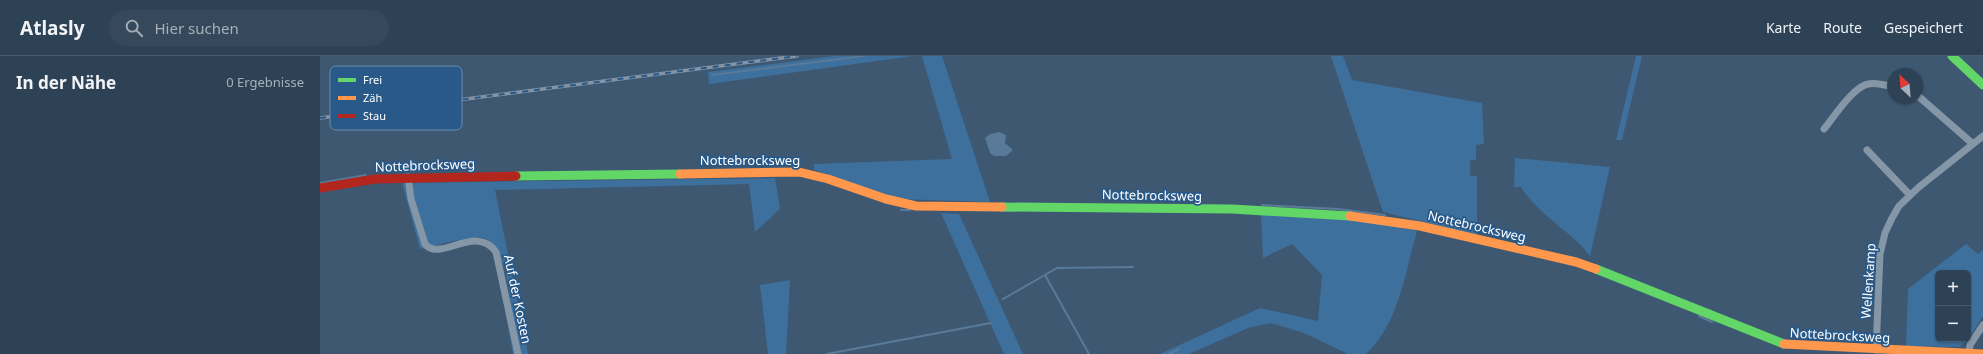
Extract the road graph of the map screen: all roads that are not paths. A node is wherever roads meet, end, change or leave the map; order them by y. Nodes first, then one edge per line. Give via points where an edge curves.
1 (1952, 56) edge
2 (1983, 85) edge
3 (1887, 86) edge
4 (1923, 100) edge
5 (1824, 129) dead end
6 (1983, 136) edge
7 (1973, 144) junction
8 (1867, 150) dead end
9 (408, 177) junction
10 (320, 188) edge
11 (1910, 195) junction
12 (1983, 325) edge
13 (1876, 350) junction
14 (1969, 353) junction
15 (518, 354) edge
16 (1983, 354) edge

1 - 2 street
3 - 5 street via 1876,83 1863,85
4 - 7 street
6 - 7 street, Wellenkamp
7 - 11 street, Wellenkamp
8 - 11 street
9 - 10 street, Nottebrocksweg via 375,179
9 - 13 street, Nottebrocksweg via 799,172 816,175 896,203 916,206 1232,209 1339,214 1420,226 1591,267 1782,344
9 - 15 street, Auf der Kosten via 411,199 428,247 439,248 474,240 483,241 496,252
11 - 13 street, Wellenkamp via 1892,218 1880,254
12 - 14 street via 1970,345
13 - 14 street, Nottebrocksweg
14 - 16 street, Nottebrocksweg

